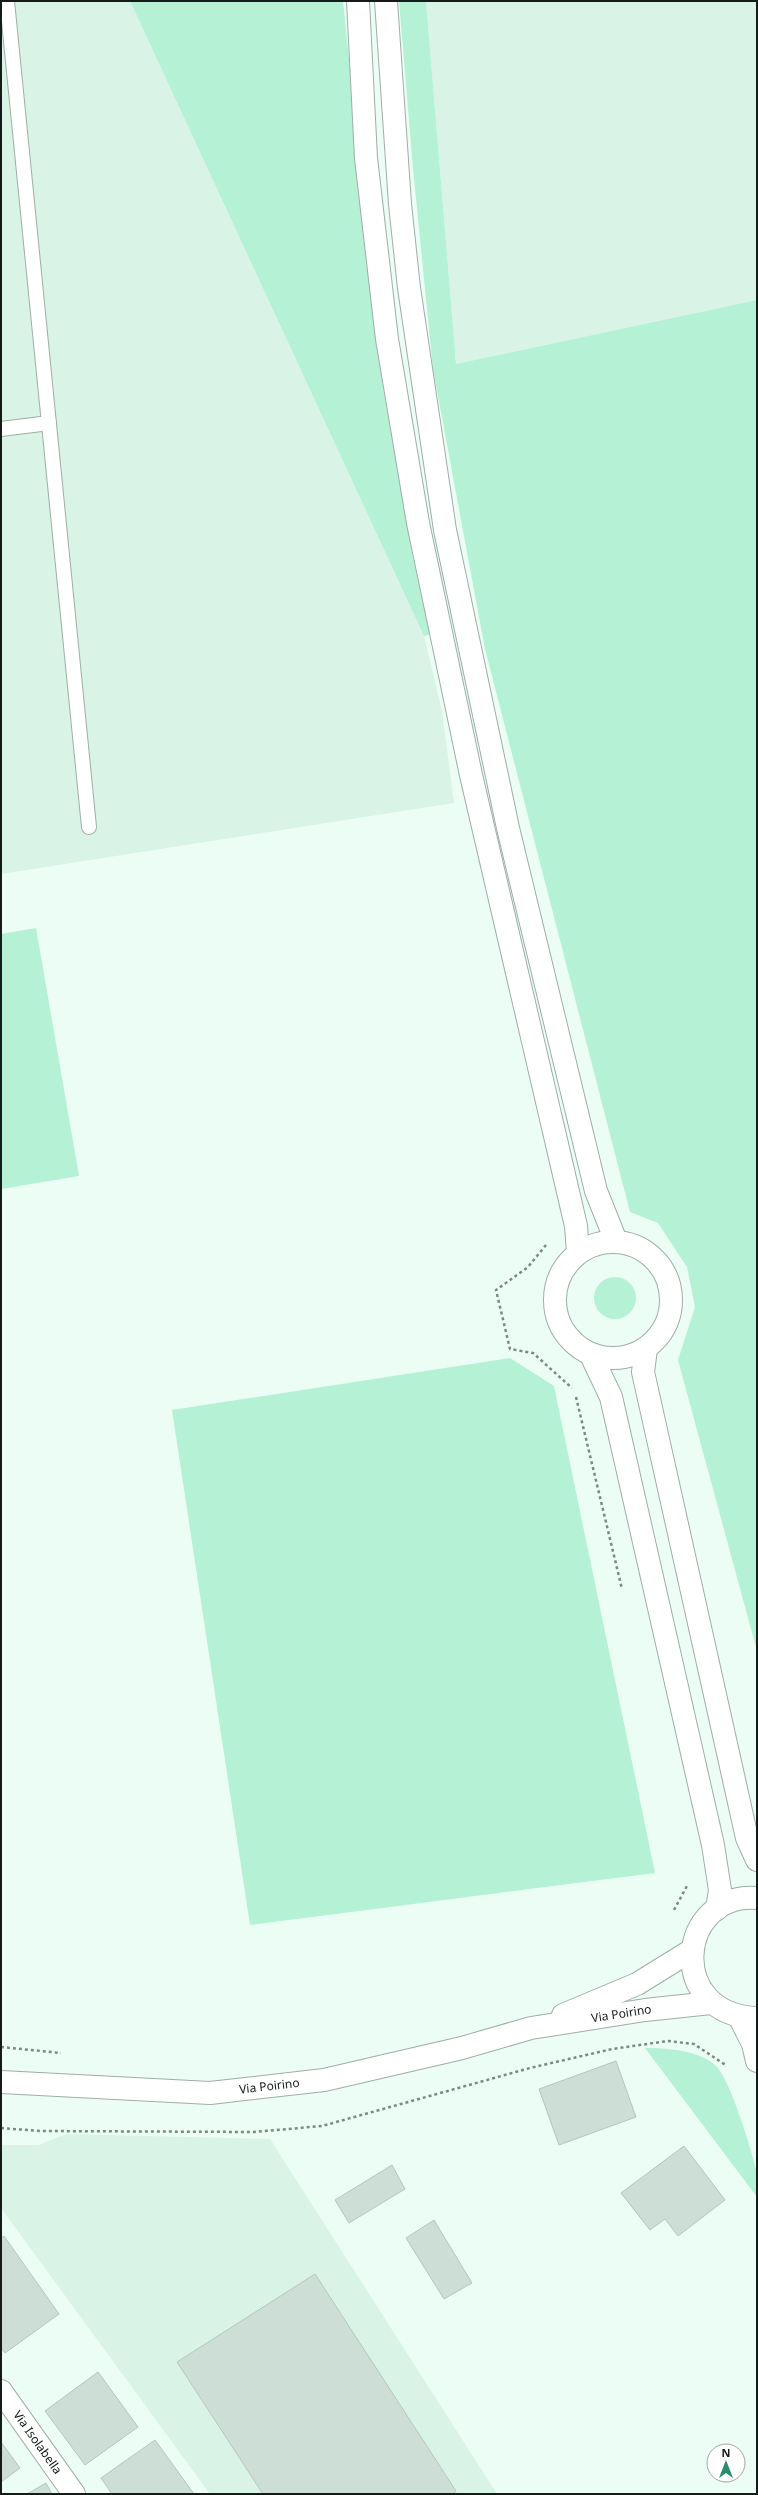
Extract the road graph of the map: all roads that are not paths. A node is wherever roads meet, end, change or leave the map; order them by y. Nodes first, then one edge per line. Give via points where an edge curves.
1 (7, 1) edge
2 (358, 1) edge
3 (386, 1) edge
4 (49, 423) junction
5 (1, 428) edge
6 (89, 826) dead end
7 (616, 1241) junction
8 (578, 1252) junction
9 (646, 1349) junction
10 (591, 1355) junction
11 (757, 1860) edge
12 (757, 1898) edge
13 (717, 1909) junction
14 (692, 1950) junction
15 (711, 2003) junction
16 (749, 2018) edge
17 (531, 2028) junction
18 (757, 2061) edge
19 (1, 2082) edge
20 (1, 2391) edge
21 (74, 2494) edge

1 - 4 lane
2 - 8 street via 366,158 384,316 418,523 471,775 576,1226
3 - 7 street via 400,204 409,288 445,530 508,828 596,1191
4 - 5 lane
4 - 6 lane
7 - 8 street via 596,1244
7 - 9 street via 634,1245 650,1254 662,1268 670,1284 672,1303 668,1320 659,1336
8 - 10 street via 566,1265 558,1280 554,1297 556,1313 563,1331 575,1345
9 - 10 street via 628,1356 610,1358
9 - 11 street via 643,1372 747,1838
10 - 13 street via 611,1397 713,1845 720,1890
12 - 13 street via 732,1900
13 - 14 street via 696,1934
14 - 15 street via 693,1970
14 - 17 street, Via Poirino via 637,1984
15 - 16 street via 725,2012
15 - 17 street, Via Poirino via 645,2010
16 - 18 street
17 - 19 street, Via Poirino via 462,2048 324,2080 210,2093
20 - 21 street, Via Isolabella

